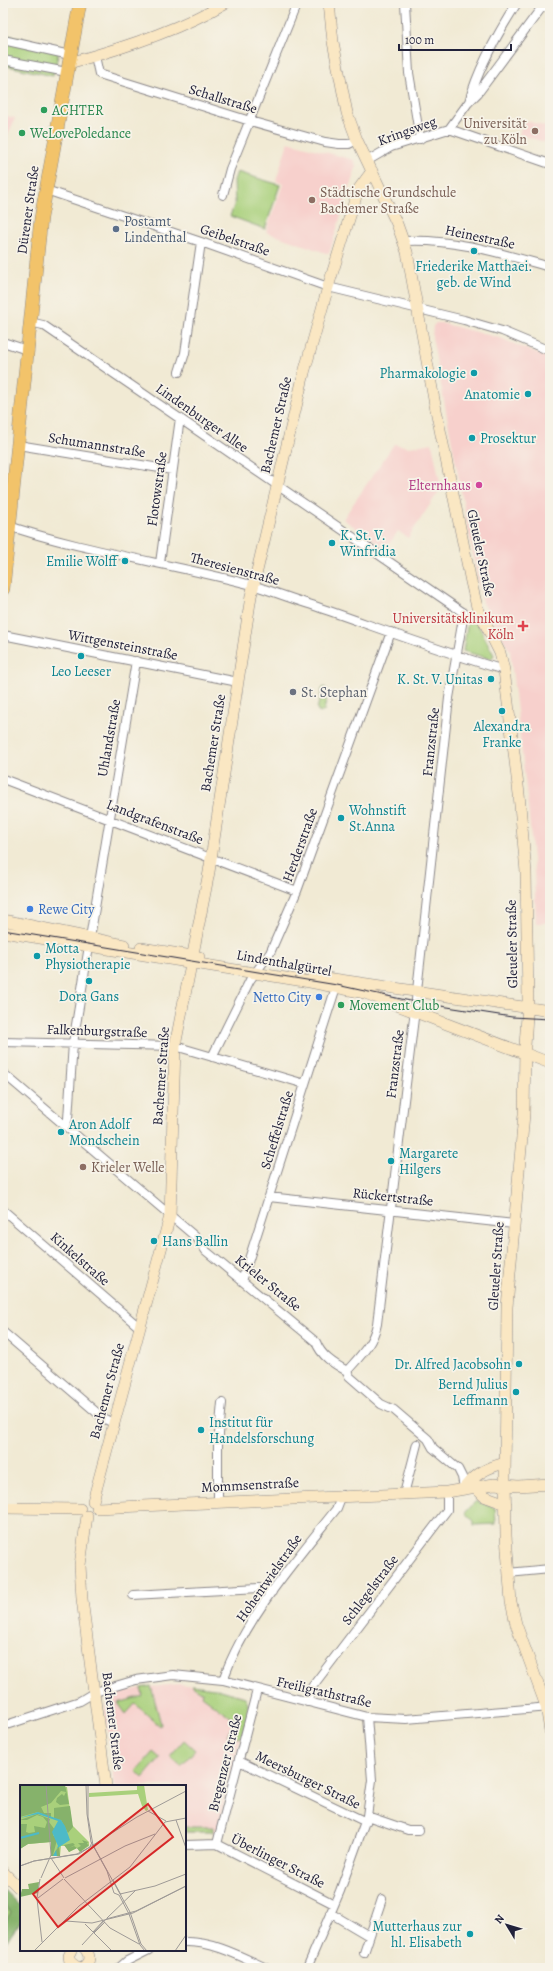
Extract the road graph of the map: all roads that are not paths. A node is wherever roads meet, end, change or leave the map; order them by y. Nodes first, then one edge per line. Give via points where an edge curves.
1 (80, 3) edge
2 (225, 3) edge
3 (296, 3) edge
4 (329, 3) edge
5 (405, 3) edge
6 (517, 3) edge
7 (543, 5) edge
8 (3, 40) edge
9 (95, 56) junction
10 (3, 60) edge
11 (69, 63) junction
12 (468, 103) junction
13 (250, 121) junction
14 (449, 129) junction
15 (420, 139) junction
16 (357, 140) junction
17 (367, 161) junction
18 (550, 164) edge
19 (372, 171) junction
20 (46, 190) junction
21 (223, 195) dead end
22 (404, 241) junction
23 (201, 242) junction
24 (550, 267) edge
25 (328, 287) junction
26 (417, 309) junction
27 (30, 322) junction
28 (3, 342) edge
29 (27, 350) junction
30 (550, 351) edge
31 (179, 372) dead end
32 (180, 418) junction
33 (18, 445) junction
34 (172, 470) junction
35 (278, 485) junction
36 (6, 525) edge
37 (160, 563) junction
38 (254, 586) junction
39 (3, 589) edge
40 (477, 607) junction
41 (464, 613) junction
42 (391, 632) junction
43 (3, 635) edge
44 (456, 655) junction
45 (136, 661) junction
46 (504, 670) junction
47 (238, 682) junction
48 (3, 779) edge
49 (109, 818) junction
50 (210, 858) junction
51 (297, 891) junction
52 (3, 920) edge
53 (3, 932) edge
54 (89, 942) junction
55 (191, 960) junction
56 (257, 971) junction
57 (336, 988) junction
58 (416, 991) junction
59 (527, 1008) junction
60 (414, 1011) junction
61 (550, 1011) edge
62 (3, 1042) edge
63 (72, 1043) junction
64 (176, 1046) junction
65 (526, 1054) junction
66 (212, 1056) junction
67 (550, 1063) edge
68 (3, 1073) edge
69 (305, 1084) junction
70 (65, 1125) junction
71 (270, 1197) junction
72 (3, 1210) edge
73 (391, 1210) junction
74 (170, 1216) junction
75 (514, 1224) junction
76 (242, 1281) junction
77 (140, 1327) junction
78 (3, 1332) edge
79 (347, 1371) junction
80 (222, 1403) dead end
81 (115, 1424) junction
82 (417, 1444) dead end
83 (505, 1463) junction
84 (550, 1484) edge
85 (505, 1486) junction
86 (469, 1487) junction
87 (447, 1492) junction
88 (404, 1494) junction
89 (342, 1496) junction
90 (218, 1501) junction
91 (95, 1504) junction
92 (506, 1504) junction
93 (3, 1508) edge
94 (84, 1513) junction
95 (550, 1569) edge
96 (508, 1573) junction
97 (272, 1592) junction
98 (133, 1595) dead end
99 (223, 1680) junction
100 (257, 1690) junction
101 (95, 1692) junction
102 (307, 1702) junction
103 (548, 1707) edge
104 (367, 1717) junction
105 (3, 1726) edge
106 (550, 1731) edge
107 (239, 1761) junction
108 (106, 1785) edge
109 (366, 1819) junction
110 (419, 1830) dead end
111 (217, 1844) junction
112 (186, 1845) edge
113 (3, 1872) edge
114 (20, 1889) edge
115 (382, 1899) dead end
116 (334, 1904) junction
117 (330, 1913) junction
118 (369, 1936) junction
119 (186, 1942) edge
120 (71, 1951) edge
121 (86, 1951) edge
122 (147, 1951) edge
123 (364, 1953) dead end
124 (81, 1967) edge
125 (119, 1968) edge
126 (266, 1968) edge
127 (307, 1968) edge

1 - 11 main road, Dürener Straße
2 - 9 main road via 140,41
3 - 13 street
4 - 16 main road via 339,76
5 - 15 street via 409,73
6 - 12 street, Kringsweg via 472,88
7 - 12 street, Kringsweg
8 - 11 street
9 - 11 main road
9 - 13 street, Schallstraße via 99,74
10 - 11 street
11 - 20 main road, Dürener Straße
12 - 14 street, Kringsweg
13 - 16 street, Schallstraße via 339,144 349,144
13 - 21 street via 230,169
14 - 15 street, Kringsweg
14 - 18 street
15 - 17 street, Kringsweg via 391,148
16 - 17 main road
17 - 19 main road
19 - 22 main road, Gleueler Straße
19 - 25 main road, Bachemer Straße via 358,190
20 - 23 street, Geibelstraße
20 - 27 main road, Dürener Straße
22 - 24 street, Heinestraße via 445,242 492,251
22 - 26 main road, Gleueler Straße
23 - 25 street, Geibelstraße
23 - 31 street via 185,353
25 - 26 street, Geibelstraße
25 - 35 main road, Bachemer Straße via 304,373
26 - 30 street, Geibelstraße via 500,330
26 - 40 main road, Gleueler Straße
27 - 29 main road, Dürener Straße
27 - 32 street, Lindenburger Allee via 43,325
28 - 29 street
29 - 33 main road, Dürener Straße
32 - 34 street, Flotowstraße
32 - 35 street, Lindenburger Allee
33 - 34 street, Schumannstraße
33 - 36 main road, Dürener Straße
34 - 37 street, Flotowstraße
35 - 38 main road, Bachemer Straße
35 - 41 street, Lindenburger Allee
36 - 37 street, Theresienstraße via 90,549
36 - 39 main road, Dürener Straße
37 - 38 street, Theresienstraße
38 - 42 street, Theresienstraße
38 - 47 main road, Bachemer Straße
40 - 41 street
40 - 46 main road, Gleueler Straße via 500,653
41 - 44 street, Franzstraße
42 - 44 street, Theresienstraße
42 - 51 street, Herderstraße
43 - 45 street, Wittgensteinstraße
44 - 46 street, Theresienstraße
44 - 58 street, Franzstraße
45 - 47 street, Wittgensteinstraße
45 - 49 street, Uhlandstraße
46 - 59 main road, Gleueler Straße via 526,872
47 - 50 main road, Bachemer Straße
48 - 49 street, Landgrafenstraße
49 - 50 street, Landgrafenstraße
49 - 54 street, Uhlandstraße
50 - 51 street, Landgrafenstraße
50 - 55 main road, Bachemer Straße
51 - 56 street, Herderstraße via 270,953
52 - 54 main road, Lindenthalgürtel
53 - 54 main road, Lindenthalgürtel
54 - 55 main road, Lindenthalgürtel via 125,945
54 - 63 street, Uhlandstraße
55 - 56 main road, Lindenthalgürtel
55 - 64 main road, Bachemer Straße
56 - 57 main road, Lindenthalgürtel
56 - 58 main road, Lindenthalgürtel
56 - 66 street, Herderstraße
57 - 60 main road, Lindenthalgürtel via 378,997
57 - 69 street, Scheffelstraße
58 - 59 main road, Lindenthalgürtel
58 - 60 street, Franzstraße
59 - 61 main road, Lindenthalgürtel
59 - 65 main road, Gleueler Straße
60 - 65 main road, Lindenthalgürtel
60 - 73 street, Franzstraße
62 - 63 street, Falkenburgstraße
63 - 64 street, Falkenburgstraße
63 - 70 street, Uhlandstraße via 68,1119
64 - 66 street, Falkenburgstraße
64 - 74 main road, Bachemer Straße
65 - 67 main road, Lindenthalgürtel
65 - 75 main road, Gleueler Straße via 524,1114
66 - 69 street, Falkenburgstraße
68 - 70 street, Krieler Straße
69 - 71 street, Scheffelstraße
70 - 74 street, Krieler Straße
71 - 73 street, Rückertstraße
71 - 76 street, Scheffelstraße
72 - 77 street, Kinkelstraße
73 - 75 street, Rückertstraße
73 - 79 street, Franzstraße via 375,1336
74 - 76 street, Krieler Straße
74 - 77 main road, Bachemer Straße
75 - 83 main road, Gleueler Straße via 507,1307
76 - 79 street, Krieler Straße via 316,1342 319,1351
77 - 81 main road, Bachemer Straße
78 - 81 street via 103,1418
79 - 86 street, Krieler Straße via 349,1376 381,1404 394,1410 428,1439 434,1448 458,1469
80 - 90 street via 218,1444
81 - 91 main road, Bachemer Straße
82 - 88 street
83 - 85 main road, Gleueler Straße
83 - 86 main road via 474,1476
84 - 85 main road, Mommsenstraße
85 - 86 main road, Mommsenstraße via 494,1484
85 - 92 main road, Gleueler Straße
86 - 87 main road, Mommsenstraße
86 - 92 main road
87 - 88 main road, Mommsenstraße
87 - 102 street, Schlegelstraße via 447,1510 312,1687
88 - 89 main road, Mommsenstraße
89 - 90 main road, Mommsenstraße
89 - 97 street, Hohentwielstraße via 337,1508
90 - 91 main road, Mommsenstraße
91 - 94 main road via 93,1515
91 - 94 main road via 88,1500 83,1502
92 - 96 main road, Gleueler Straße
93 - 94 main road
94 - 101 main road, Bachemer Straße via 80,1565 82,1599
95 - 96 street
96 - 103 main road, Gleueler Straße via 517,1631
97 - 98 street via 259,1588
97 - 99 street, Hohentwielstraße via 245,1636
99 - 100 street, Freiligrathstraße
99 - 101 street, Freiligrathstraße via 189,1676 153,1677
100 - 102 street, Freiligrathstraße
100 - 107 street, Bregenzer Straße
101 - 105 street, Freiligrathstraße via 80,1701
101 - 108 main road, Bachemer Straße
102 - 104 street, Freiligrathstraße
103 - 104 street, Freiligrathstraße via 406,1719
103 - 106 main road, Gleueler Straße
104 - 109 street via 372,1780
107 - 109 street, Meersburger Straße
107 - 111 street, Bregenzer Straße
109 - 110 street, Meersburger Straße via 408,1830
109 - 116 street
111 - 112 street, Überlinger Straße
111 - 116 street, Überlinger Straße
113 - 114 main road
115 - 118 street
116 - 117 street
117 - 118 street
117 - 127 street
118 - 123 street
119 - 126 street via 221,1950
120 - 124 main road via 69,1959
121 - 124 main road via 90,1958
122 - 125 street

